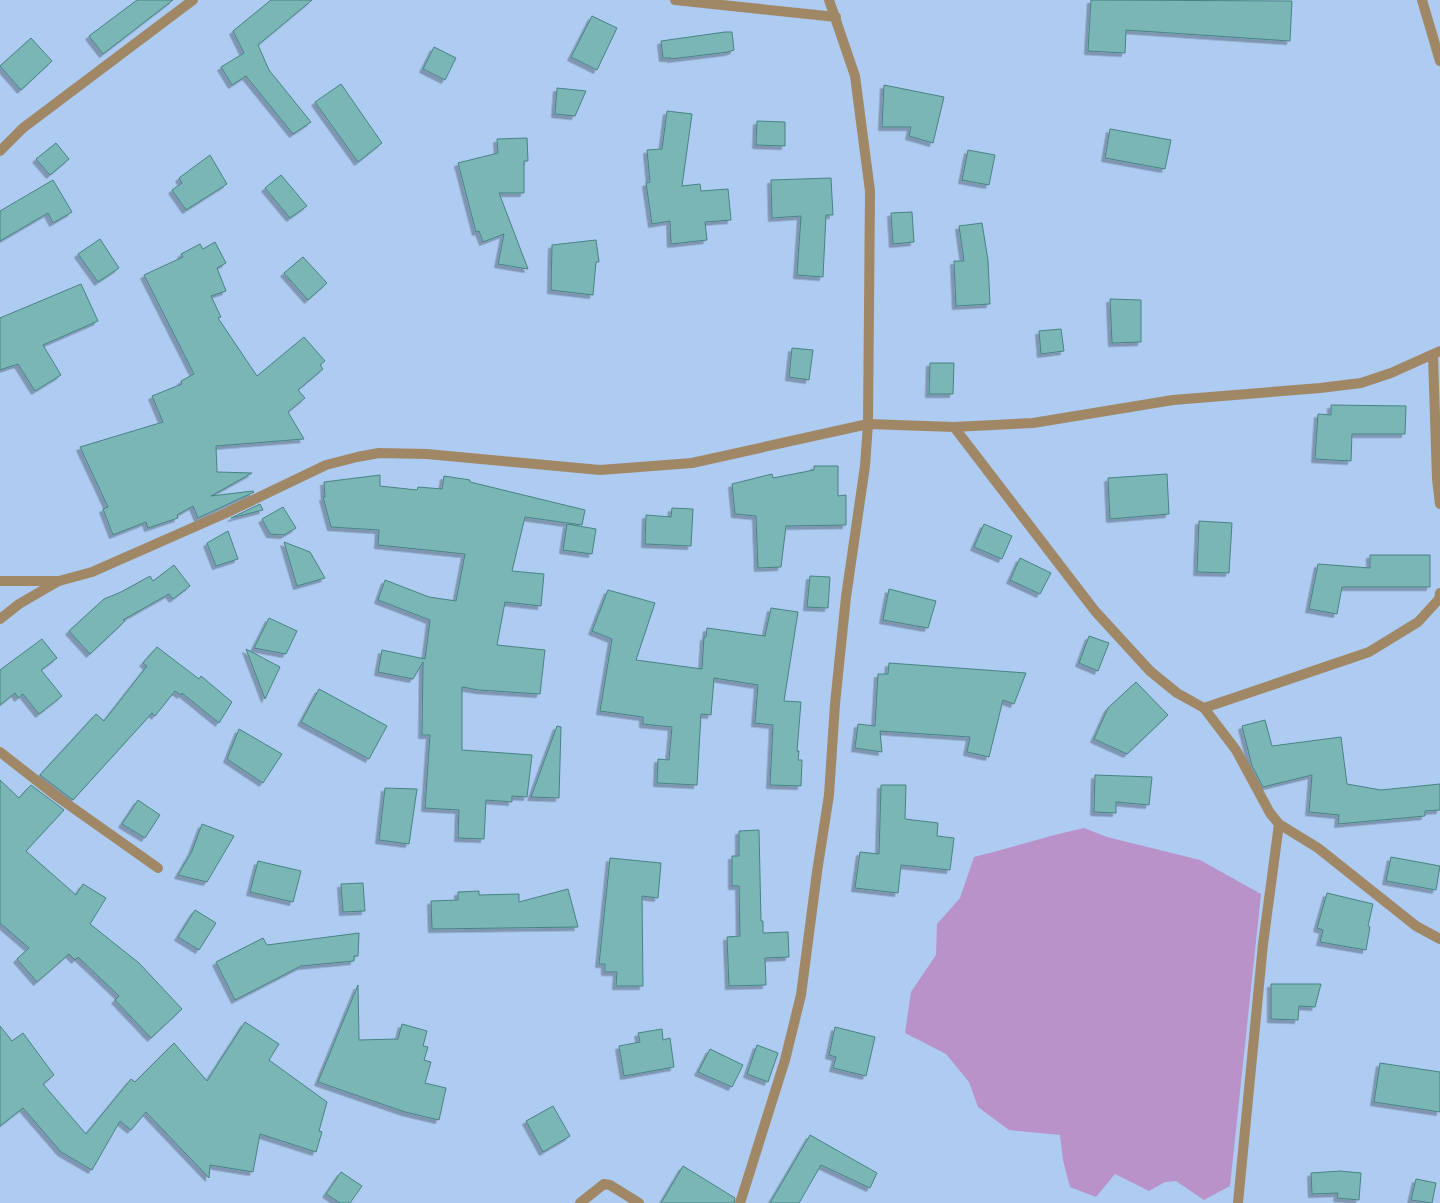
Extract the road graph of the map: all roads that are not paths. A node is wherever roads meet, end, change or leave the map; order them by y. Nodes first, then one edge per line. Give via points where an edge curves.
1 (193, 0) edge
2 (675, 0) edge
3 (829, 0) edge
4 (1422, 0) edge
5 (836, 17) junction
6 (1440, 61) edge
7 (0, 151) edge
8 (1437, 353) edge
9 (868, 424) junction
10 (954, 427) junction
11 (1440, 504) edge
12 (0, 581) edge
13 (58, 581) junction
14 (1440, 593) edge
15 (0, 619) edge
16 (1204, 708) junction
17 (0, 752) edge
18 (1279, 824) junction
19 (158, 868) dead end
20 (1440, 939) edge
21 (580, 1203) edge
22 (639, 1203) edge
23 (740, 1203) edge
24 (1238, 1203) edge

1 - 7 street via 23,128
2 - 5 street
3 - 5 street
4 - 6 street
5 - 9 street via 855,76 870,191
8 - 10 street via 1361,383 1173,400 1033,423
8 - 11 street
9 - 10 street
9 - 13 street via 692,463 600,470 427,454 379,453 356,457 326,465 226,513 92,572
9 - 23 street via 835,704 830,794 801,995 785,1060
10 - 16 street via 1095,611 1150,670 1177,693
12 - 13 street
13 - 15 street via 19,604
14 - 16 street via 1439,599 1418,622 1369,652
16 - 18 street via 1236,750 1270,813
17 - 19 street via 59,798
18 - 20 street via 1318,848 1416,926
18 - 24 street via 1263,944
21 - 22 street via 604,1184 610,1184

